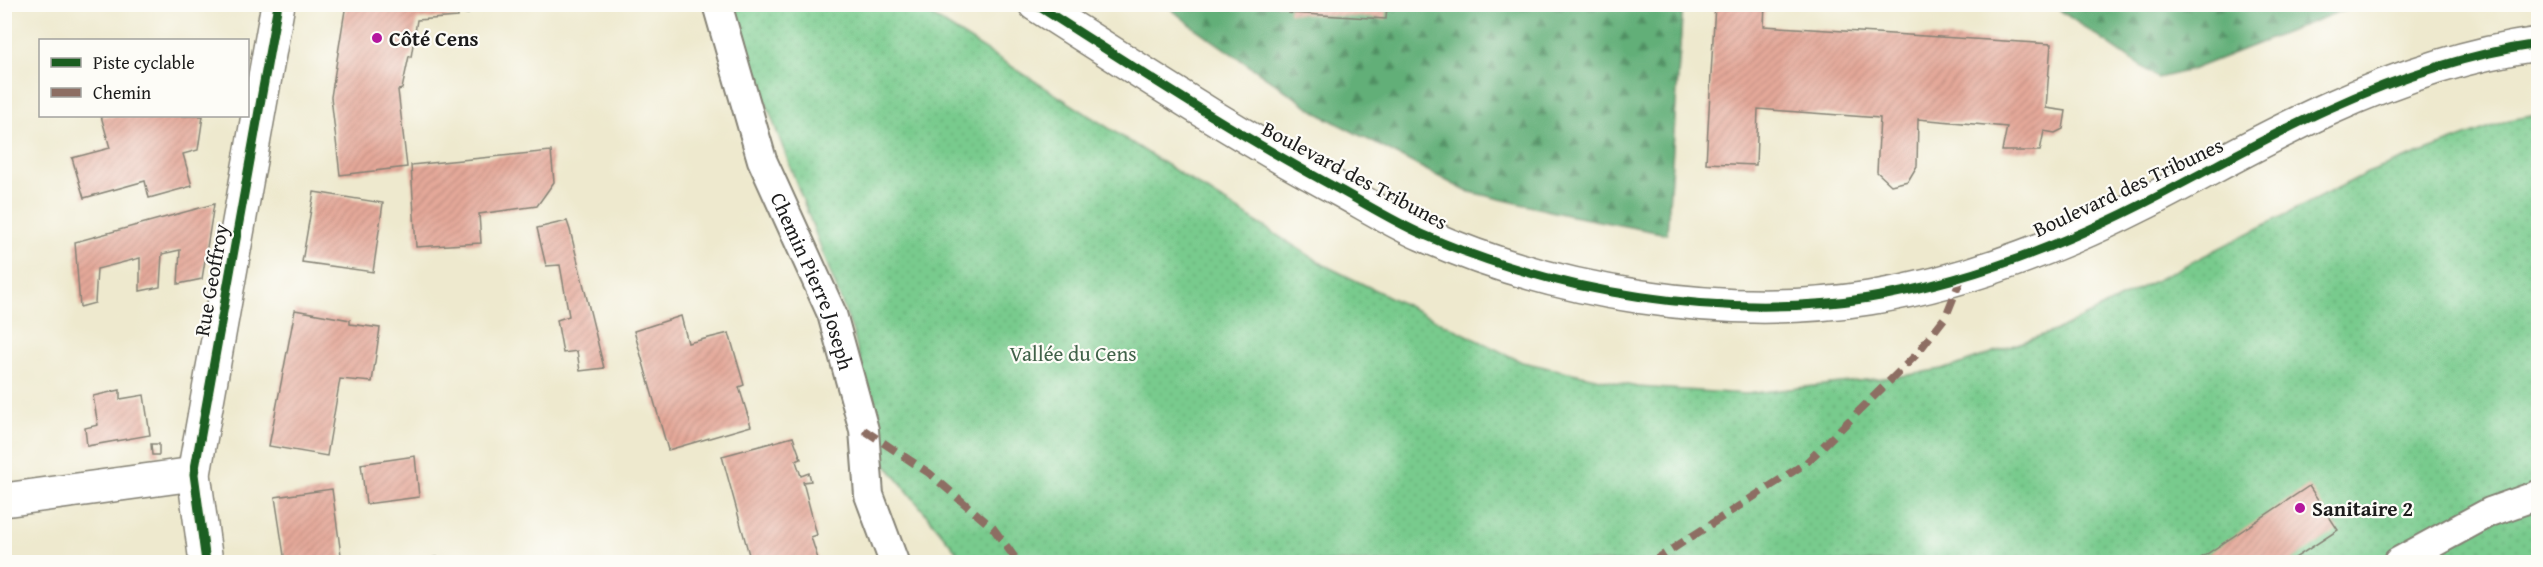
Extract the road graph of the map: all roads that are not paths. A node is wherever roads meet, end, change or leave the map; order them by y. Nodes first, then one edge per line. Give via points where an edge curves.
1 (278, 4) edge
2 (717, 4) edge
3 (1035, 4) edge
4 (2538, 44) edge
5 (194, 474) junction
6 (2538, 495) edge
7 (4, 500) edge
8 (2406, 560) edge
9 (207, 562) edge
10 (894, 562) edge

1 - 5 street, Rue Geoffroy
2 - 10 lane, Chemin Pierre Joseph via 762,160 832,314 864,430 868,495
3 - 4 street, Boulevard des Tribunes via 1269,152 1421,234 1561,282 1640,298 1720,305 1867,298 1998,264 2072,237 2328,109 2455,62
5 - 7 street
5 - 9 street, Rue Geoffroy
6 - 8 lane via 2490,512

